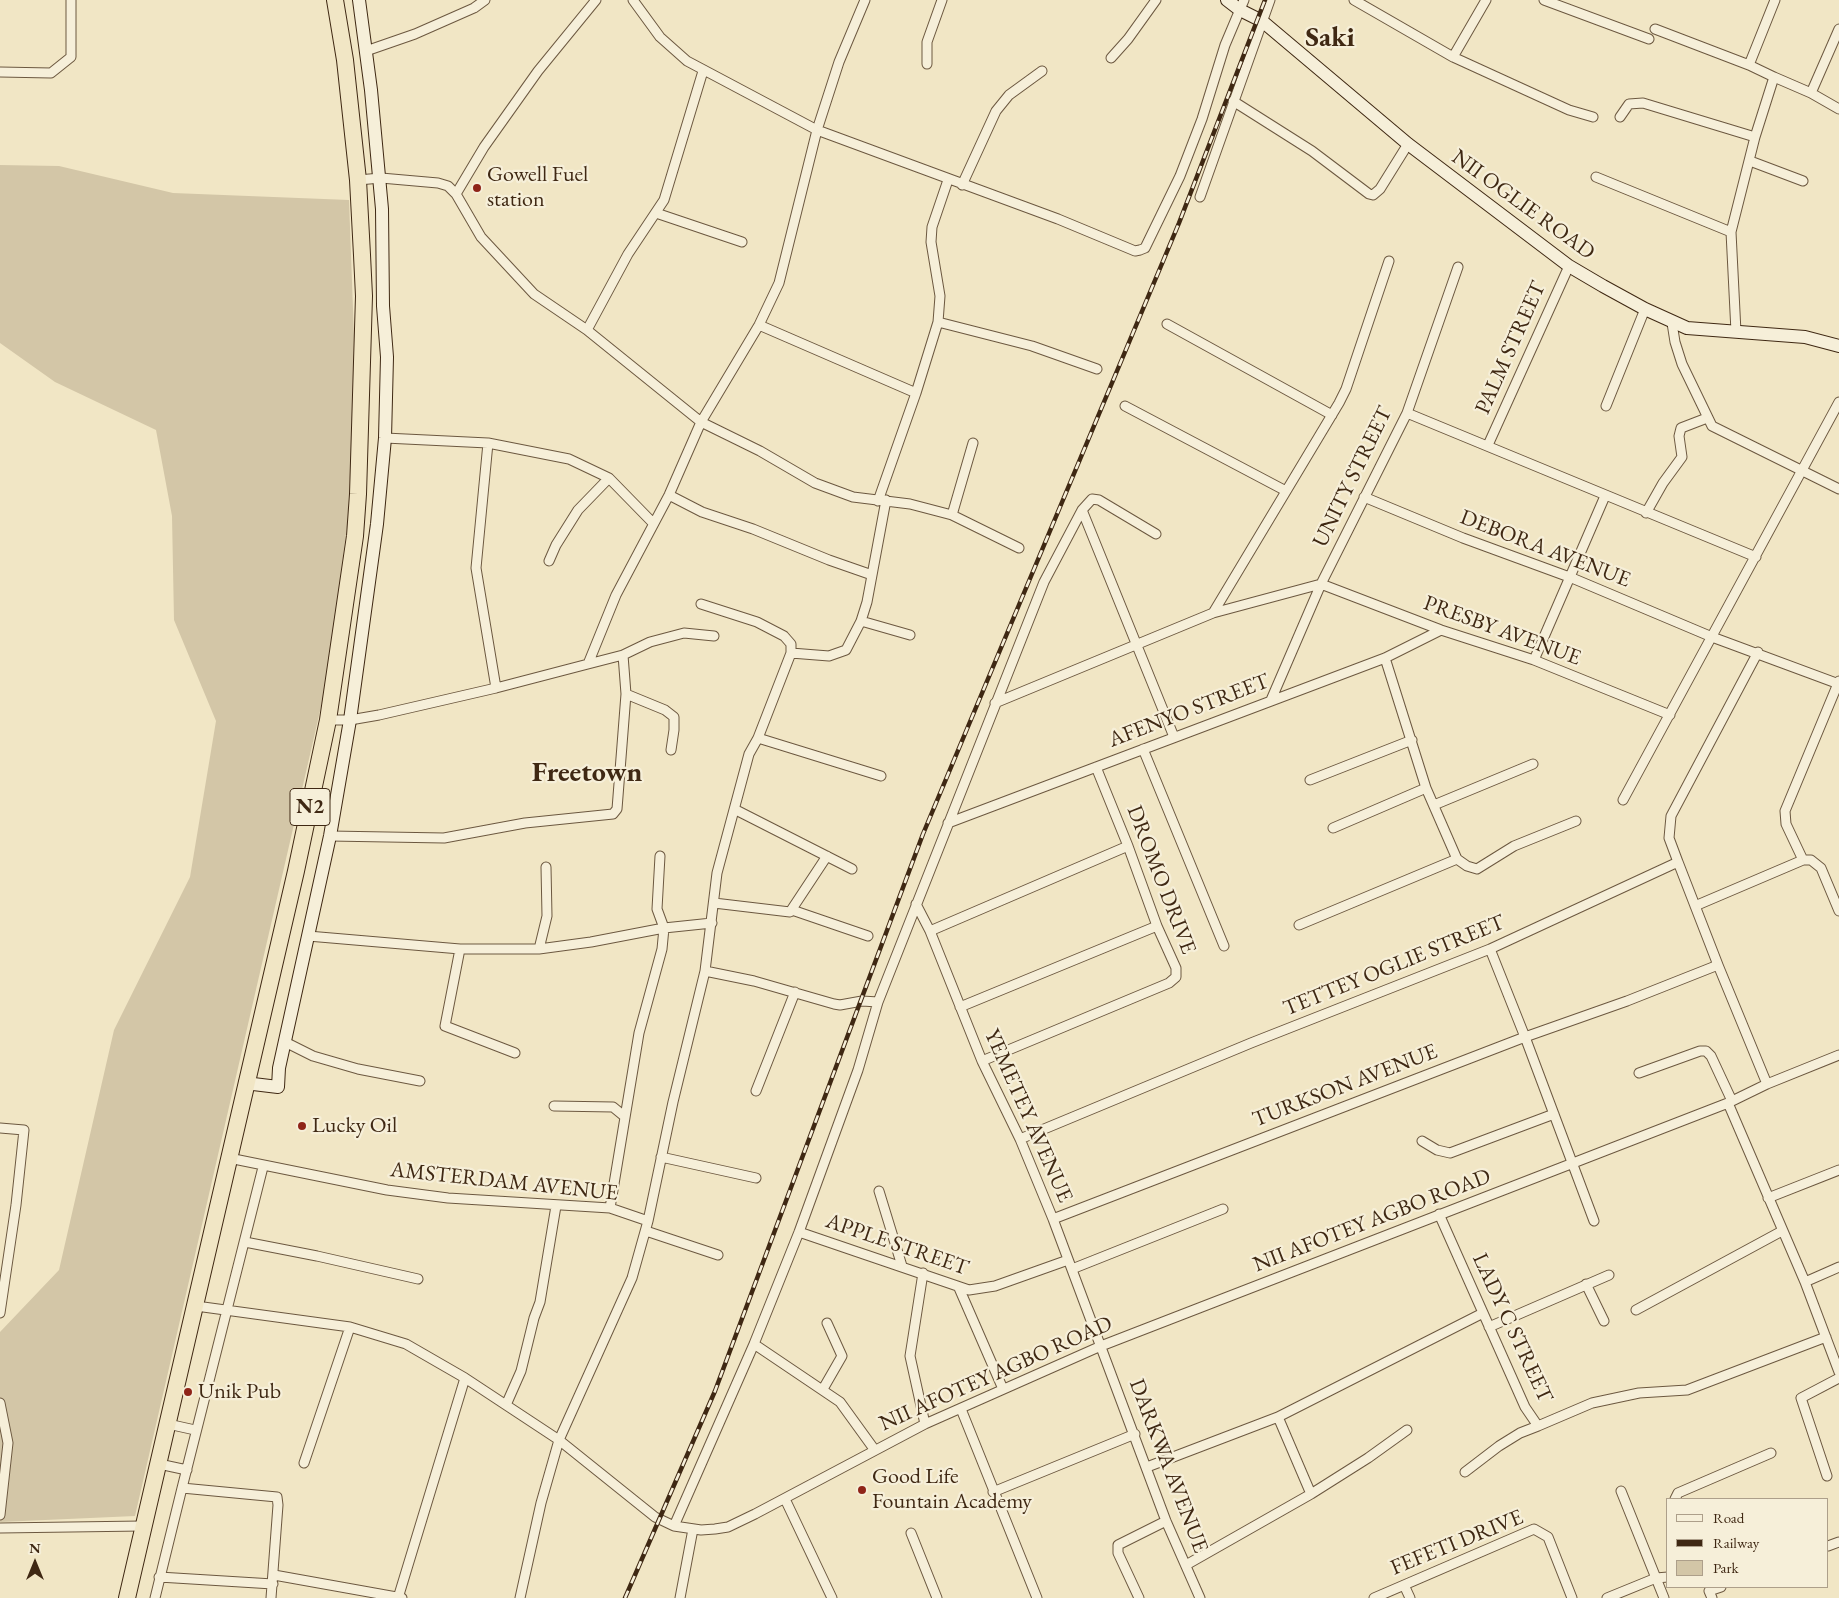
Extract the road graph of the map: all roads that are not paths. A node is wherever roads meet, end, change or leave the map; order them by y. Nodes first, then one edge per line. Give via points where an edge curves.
1 (71, 0) edge
2 (335, 0) edge
3 (359, 0) edge
4 (484, 0) edge
5 (596, 0) edge
6 (633, 0) edge
7 (865, 0) edge
8 (942, 0) edge
9 (1156, 0) edge
10 (1227, 0) edge
11 (1270, 0) edge
12 (1354, 0) edge
13 (1486, 0) edge
14 (1544, 0) edge
15 (1775, 0) edge
16 (1242, 5) edge
17 (1262, 21) junction
18 (1655, 29) dead end
19 (1839, 29) edge
20 (1649, 39) dead end
21 (366, 51) junction
22 (1453, 57) junction
23 (1111, 58) dead end
24 (927, 64) dead end
25 (1749, 65) junction
26 (702, 71) junction
27 (1042, 71) dead end
28 (0, 72) edge
29 (1774, 77) junction
30 (1811, 93) junction
31 (1233, 101) junction
32 (1839, 109) edge
33 (1594, 117) dead end
34 (1620, 117) dead end
35 (817, 130) junction
36 (1755, 136) junction
37 (1408, 144) junction
38 (1750, 161) junction
39 (1596, 177) dead end
40 (381, 178) junction
41 (358, 180) junction
42 (948, 180) junction
43 (1803, 181) dead end
44 (962, 185) junction
45 (456, 194) junction
46 (1200, 197) dead end
47 (656, 213) junction
48 (1731, 232) junction
49 (742, 242) dead end
50 (1389, 261) dead end
51 (1569, 266) junction
52 (1458, 267) dead end
53 (1645, 309) junction
54 (938, 322) junction
55 (1672, 323) junction
56 (1167, 324) dead end
57 (759, 325) junction
58 (588, 330) junction
59 (1736, 332) junction
60 (1839, 346) edge
61 (1097, 369) dead end
62 (916, 393) junction
63 (1839, 402) edge
64 (1124, 406) dead end
65 (1606, 406) dead end
66 (1407, 413) junction
67 (1332, 415) junction
68 (1707, 418) junction
69 (701, 422) junction
70 (385, 438) junction
71 (488, 442) junction
72 (973, 443) dead end
73 (1488, 445) junction
74 (1801, 470) junction
75 (610, 478) junction
76 (1839, 489) edge
77 (1286, 491) junction
78 (669, 495) junction
79 (1605, 496) junction
80 (1364, 497) junction
81 (882, 501) junction
82 (1082, 510) junction
83 (1646, 513) junction
84 (952, 515) junction
85 (653, 523) junction
86 (1156, 534) dead end
87 (1019, 548) dead end
88 (1756, 557) junction
89 (549, 561) dead end
90 (872, 575) junction
91 (1572, 578) junction
92 (1321, 584) junction
93 (701, 604) dead end
94 (1213, 612) junction
95 (861, 621) junction
96 (1441, 630) junction
97 (910, 635) dead end
98 (714, 636) dead end
99 (1712, 637) junction
100 (1136, 643) junction
101 (1758, 652) junction
102 (791, 653) junction
103 (623, 655) junction
104 (1385, 658) junction
105 (1534, 660) junction
106 (588, 664) junction
107 (1839, 683) edge
108 (496, 688) junction
109 (626, 694) junction
110 (1271, 700) junction
111 (995, 703) junction
112 (1670, 715) junction
113 (328, 720) junction
114 (350, 720) junction
115 (1174, 737) junction
116 (758, 738) junction
117 (1412, 740) junction
118 (1143, 748) junction
119 (671, 750) dead end
120 (1533, 764) dead end
121 (1096, 768) junction
122 (882, 776) dead end
123 (1310, 780) dead end
124 (1426, 788) junction
125 (1623, 800) dead end
126 (1434, 805) junction
127 (736, 810) junction
128 (1576, 822) dead end
129 (948, 823) junction
130 (1333, 828) dead end
131 (330, 836) junction
132 (1128, 846) junction
133 (660, 856) dead end
134 (827, 856) junction
135 (1457, 860) junction
136 (1803, 860) junction
137 (1678, 862) junction
138 (546, 867) dead end
139 (852, 869) dead end
140 (1836, 894) edge
141 (714, 903) junction
142 (916, 904) junction
143 (1695, 906) junction
144 (792, 910) junction
145 (1839, 911) edge
146 (712, 923) junction
147 (1299, 925) dead end
148 (1157, 926) junction
149 (664, 928) junction
150 (930, 931) junction
151 (308, 936) junction
152 (868, 936) dead end
153 (1224, 946) dead end
154 (460, 949) junction
155 (539, 949) junction
156 (1490, 949) junction
157 (1718, 965) junction
158 (705, 972) junction
159 (794, 992) junction
160 (878, 1002) junction
161 (960, 1007) junction
162 (1525, 1037) junction
163 (285, 1042) junction
164 (514, 1053) dead end
165 (1839, 1055) edge
166 (982, 1062) junction
167 (1639, 1073) dead end
168 (420, 1081) dead end
169 (245, 1083) junction
170 (1767, 1084) junction
171 (756, 1090) dead end
172 (1730, 1102) junction
173 (554, 1106) dead end
174 (1554, 1114) junction
175 (624, 1116) junction
176 (0, 1128) edge
177 (1020, 1139) junction
178 (1422, 1141) dead end
179 (662, 1157) junction
180 (230, 1158) junction
181 (1571, 1164) junction
182 (263, 1166) junction
183 (1839, 1170) edge
184 (756, 1178) dead end
185 (879, 1190) dead end
186 (1768, 1198) junction
187 (556, 1206) junction
188 (610, 1208) junction
189 (1223, 1209) dead end
190 (1439, 1214) junction
191 (1053, 1219) junction
192 (648, 1221) junction
193 (1594, 1222) dead end
194 (646, 1231) junction
195 (799, 1232) junction
196 (1782, 1232) junction
197 (244, 1242) junction
198 (718, 1255) dead end
199 (1070, 1264) junction
200 (902, 1266) junction
201 (1839, 1268) edge
202 (923, 1272) junction
203 (1609, 1275) dead end
204 (418, 1279) dead end
205 (1805, 1282) junction
206 (1586, 1284) junction
207 (960, 1288) junction
208 (196, 1306) junction
209 (1636, 1310) dead end
210 (225, 1311) junction
211 (0, 1313) edge
212 (1483, 1313) junction
213 (1604, 1321) dead end
214 (827, 1323) dead end
215 (350, 1327) junction
216 (1489, 1327) junction
217 (1826, 1337) junction
218 (754, 1344) junction
219 (1101, 1346) junction
220 (1837, 1362) edge
221 (1839, 1372) edge
222 (465, 1378) junction
223 (1839, 1378) edge
224 (823, 1389) junction
225 (1003, 1389) junction
226 (0, 1403) edge
227 (506, 1405) junction
228 (962, 1409) junction
229 (1278, 1417) junction
230 (168, 1424) junction
231 (925, 1424) junction
232 (1538, 1426) junction
233 (195, 1430) junction
234 (1406, 1430) dead end
235 (1135, 1434) junction
236 (560, 1440) junction
237 (874, 1449) junction
238 (1771, 1453) dead end
239 (304, 1463) dead end
240 (159, 1464) junction
241 (1147, 1467) junction
242 (187, 1470) junction
243 (1465, 1472) dead end
244 (1827, 1476) dead end
245 (182, 1488) junction
246 (1621, 1491) dead end
247 (993, 1492) junction
248 (1311, 1494) junction
249 (1675, 1498) edge
250 (785, 1499) junction
251 (0, 1515) edge
252 (1166, 1520) junction
253 (142, 1526) junction
254 (674, 1526) junction
255 (0, 1528) edge
256 (693, 1529) junction
257 (911, 1533) dead end
258 (1186, 1565) junction
259 (159, 1576) junction
260 (1666, 1577) edge
261 (1656, 1578) junction
262 (273, 1580) junction
263 (1404, 1585) junction
264 (127, 1598) edge
265 (155, 1598) edge
266 (271, 1598) edge
267 (400, 1598) edge
268 (520, 1598) edge
269 (680, 1598) edge
270 (832, 1598) edge
271 (936, 1598) edge
272 (1037, 1598) edge
273 (1139, 1598) edge
274 (1200, 1598) edge
275 (1374, 1598) edge
276 (1410, 1598) edge
277 (1572, 1598) edge
278 (1607, 1598) edge
279 (1664, 1598) edge

1 - 28 street via 71,57 51,73
2 - 41 highway, N2
3 - 21 street
4 - 21 street via 474,8 415,34
5 - 45 street via 533,79 484,147
6 - 26 street via 660,37
7 - 35 street via 839,62
8 - 24 street via 927,42
9 - 23 street
10 - 16 street, NII OGLIE ROAD
11 - 17 street
12 - 22 street
13 - 22 street
14 - 20 street
15 - 25 street
16 - 17 street, NII OGLIE ROAD
16 - 44 street via 1180,176 1145,248 1135,250
17 - 31 street
17 - 37 street, NII OGLIE ROAD
18 - 25 street
19 - 30 street
21 - 40 street
22 - 33 street via 1569,110
25 - 29 street
26 - 35 street
26 - 47 street via 664,200
27 - 44 street via 1009,95 996,111
29 - 30 street
29 - 36 street
30 - 32 street
31 - 37 street via 1312,151 1369,194 1374,195 1380,189
31 - 46 street
34 - 36 street via 1628,104 1643,103
35 - 42 street
35 - 57 street via 786,263
36 - 38 street
37 - 51 street, NII OGLIE ROAD
38 - 43 street
38 - 48 street
39 - 48 street
40 - 41 street
40 - 45 street via 438,183 448,186
40 - 70 street via 387,357
41 - 113 highway, N2 via 364,296 358,494 355,536
42 - 44 street
42 - 54 street via 932,227 931,242 940,296
45 - 58 street via 481,237 534,294
47 - 49 street
47 - 58 street via 628,254
48 - 59 street
50 - 67 street via 1346,388
51 - 53 street, NII OGLIE ROAD
51 - 73 street, PALM STREET
52 - 66 street, UNITY STREET
53 - 55 street, NII OGLIE ROAD
53 - 65 street
54 - 61 street via 1032,346
54 - 62 street
55 - 59 street, NII OGLIE ROAD via 1706,331
55 - 68 street via 1680,358
56 - 67 street
57 - 62 street
57 - 69 street
58 - 69 street
59 - 60 street, NII OGLIE ROAD via 1805,337
62 - 81 street
63 - 74 street
64 - 77 street
66 - 73 street
66 - 80 street, UNITY STREET
67 - 77 street
68 - 74 street via 1719,430
68 - 83 street via 1681,428 1682,457
69 - 78 street
69 - 81 street via 815,483 853,497
70 - 71 street
70 - 114 street via 377,524
71 - 75 street via 569,460
71 - 108 street via 476,568
72 - 84 street
73 - 79 street
74 - 76 street
74 - 88 street
75 - 85 street
75 - 89 street via 578,510
77 - 94 street
78 - 85 street
78 - 90 street via 702,512
79 - 83 street
79 - 91 street
80 - 91 street, DEBORA AVENUE
80 - 92 street, UNITY STREET
81 - 84 street
81 - 90 street
82 - 86 street via 1092,499 1099,500
82 - 100 street
82 - 111 street via 1044,582
83 - 88 street
84 - 87 street
85 - 106 street via 616,595
88 - 99 street
90 - 95 street
91 - 99 street, DEBORA AVENUE
91 - 105 street
92 - 94 street
92 - 96 street, PRESBY AVENUE
92 - 110 street, UNITY STREET
93 - 102 street via 757,622 784,636 792,644
94 - 100 street
95 - 97 street
95 - 102 street via 846,650 829,656
96 - 104 street, AFENYO STREET
96 - 105 street, PRESBY AVENUE
98 - 103 street via 684,633 650,642
99 - 101 street
99 - 112 street
100 - 111 street
100 - 115 street
101 - 107 street
101 - 137 street via 1673,810 1669,838
102 - 116 street
103 - 106 street
103 - 109 street
104 - 110 street, AFENYO STREET
104 - 117 street
105 - 112 street, PRESBY AVENUE
106 - 108 street
107 - 136 street via 1785,811 1786,824
108 - 114 street
109 - 119 street via 674,717
109 - 131 street via 617,809 613,814 525,823 444,838
110 - 115 street, AFENYO STREET
111 - 129 street
112 - 125 street
113 - 114 street
113 - 169 highway, N2
114 - 131 street
115 - 118 street, AFENYO STREET
116 - 122 street
116 - 127 street via 749,754
117 - 123 street
117 - 124 street
118 - 121 street, AFENYO STREET
118 - 153 street
120 - 126 street
121 - 129 street, AFENYO STREET
121 - 132 street, DROMO DRIVE
124 - 126 street
124 - 130 street
126 - 135 street
127 - 134 street
127 - 141 street via 717,873
128 - 135 street via 1514,846 1477,869
129 - 142 street
131 - 151 street
132 - 148 street, DROMO DRIVE
132 - 150 street
133 - 149 street via 657,909
134 - 139 street
134 - 144 street
135 - 147 street
136 - 140 street via 1818,864
136 - 143 street
137 - 143 street
137 - 156 street, TETTEY OGLIE STREET
138 - 155 street via 547,916
140 - 145 street
141 - 144 street via 782,912
141 - 146 street
142 - 150 street, YEMETEY AVENUE
142 - 160 street
143 - 157 street
144 - 152 street
146 - 149 street
146 - 158 street
148 - 161 street
148 - 166 street, DROMO DRIVE via 1176,968 1174,980
149 - 155 street
149 - 175 street via 661,957 639,1033
150 - 161 street, YEMETEY AVENUE
151 - 154 street
151 - 163 street
154 - 155 street
154 - 164 street via 445,1026
156 - 162 street
156 - 177 street, TETTEY OGLIE STREET
157 - 162 street, TURKSON AVENUE
157 - 170 street
158 - 159 street
158 - 179 street
159 - 160 street via 840,1005 857,1001
159 - 171 street
160 - 195 street via 858,1070
161 - 166 street, YEMETEY AVENUE
162 - 174 street
162 - 191 street, TURKSON AVENUE
163 - 168 street via 313,1056
163 - 169 street via 278,1087
165 - 170 street, NII AFOTEY AGBO ROAD
166 - 177 street, YEMETEY AVENUE
167 - 172 street via 1706,1051
169 - 180 highway, N2
170 - 172 street, NII AFOTEY AGBO ROAD
172 - 181 street, NII AFOTEY AGBO ROAD
172 - 186 street
173 - 175 street via 612,1107
174 - 178 street via 1450,1153
174 - 181 street
175 - 188 street
176 - 211 street via 24,1130
177 - 191 street, YEMETEY AVENUE
179 - 184 street
179 - 192 street
180 - 182 street, AMSTERDAM AVENUE
180 - 208 highway, N2
181 - 190 street, NII AFOTEY AGBO ROAD
181 - 193 street
182 - 187 street, AMSTERDAM AVENUE via 387,1190
182 - 197 street
183 - 186 street
185 - 200 street
186 - 196 street
187 - 188 street, AMSTERDAM AVENUE
187 - 227 street via 540,1302 521,1371
188 - 192 street, AMSTERDAM AVENUE
189 - 199 street, APPLE STREET
190 - 212 street, LADY C STREET
190 - 219 street, NII AFOTEY AGBO ROAD
191 - 199 street, YEMETEY AVENUE
192 - 194 street
194 - 198 street
194 - 236 street via 632,1278
195 - 200 street, APPLE STREET
195 - 218 street
196 - 205 street
196 - 209 street
197 - 204 street
197 - 210 street
199 - 207 street, APPLE STREET via 995,1286 969,1290
199 - 219 street, YEMETEY AVENUE
200 - 202 street, APPLE STREET
201 - 205 street
202 - 207 street, APPLE STREET
202 - 231 street via 910,1356
203 - 206 street
205 - 217 street
206 - 213 street
206 - 216 street
207 - 225 street
208 - 210 street, NII AFOTEY AGBO ROAD
208 - 230 highway, N2
210 - 215 street, NII AFOTEY AGBO ROAD
210 - 233 street
212 - 216 street, LADY C STREET
212 - 229 street
214 - 224 street via 842,1356
215 - 222 street, NII AFOTEY AGBO ROAD via 406,1344
215 - 239 street
216 - 232 street, LADY C STREET via 1525,1407
217 - 220 street
217 - 232 street, LADY C STREET via 1687,1390 1639,1393 1592,1403
218 - 224 street
218 - 254 street
219 - 225 street, NII AFOTEY AGBO ROAD
219 - 235 street, DARKWA AVENUE
220 - 221 street
222 - 227 street, NII AFOTEY AGBO ROAD
222 - 267 street
223 - 244 street via 1801,1398
224 - 237 street via 848,1411
225 - 228 street, NII AFOTEY AGBO ROAD
226 - 251 street via 8,1443
227 - 236 street, NII AFOTEY AGBO ROAD
228 - 231 street, NII AFOTEY AGBO ROAD
228 - 247 street
229 - 241 street
229 - 248 street
230 - 233 street
230 - 240 highway, N2
231 - 237 street, NII AFOTEY AGBO ROAD
232 - 243 street via 1498,1446
233 - 242 street
234 - 248 street
235 - 241 street, DARKWA AVENUE
235 - 247 street
236 - 254 street, NII AFOTEY AGBO ROAD via 632,1501
236 - 268 street via 541,1504
237 - 250 street, NII AFOTEY AGBO ROAD
238 - 249 street via 1678,1493
240 - 242 street
240 - 253 highway, N2
241 - 252 street, DARKWA AVENUE
242 - 245 street
245 - 259 street
245 - 262 street via 277,1497
246 - 261 street
247 - 272 street
248 - 258 street
250 - 256 street, NII AFOTEY AGBO ROAD via 728,1527
250 - 270 street
252 - 258 street, DARKWA AVENUE
252 - 273 street via 1118,1545 1118,1553
253 - 255 street
253 - 264 highway, N2
254 - 256 street, NII AFOTEY AGBO ROAD
256 - 269 street
257 - 271 street
258 - 274 street, DARKWA AVENUE
259 - 262 street
259 - 265 street
260 - 261 street
261 - 278 street
261 - 279 street
262 - 266 street
262 - 267 street
263 - 275 street, FEFETI DRIVE
263 - 276 street
263 - 277 street, FEFETI DRIVE via 1534,1529 1548,1537

